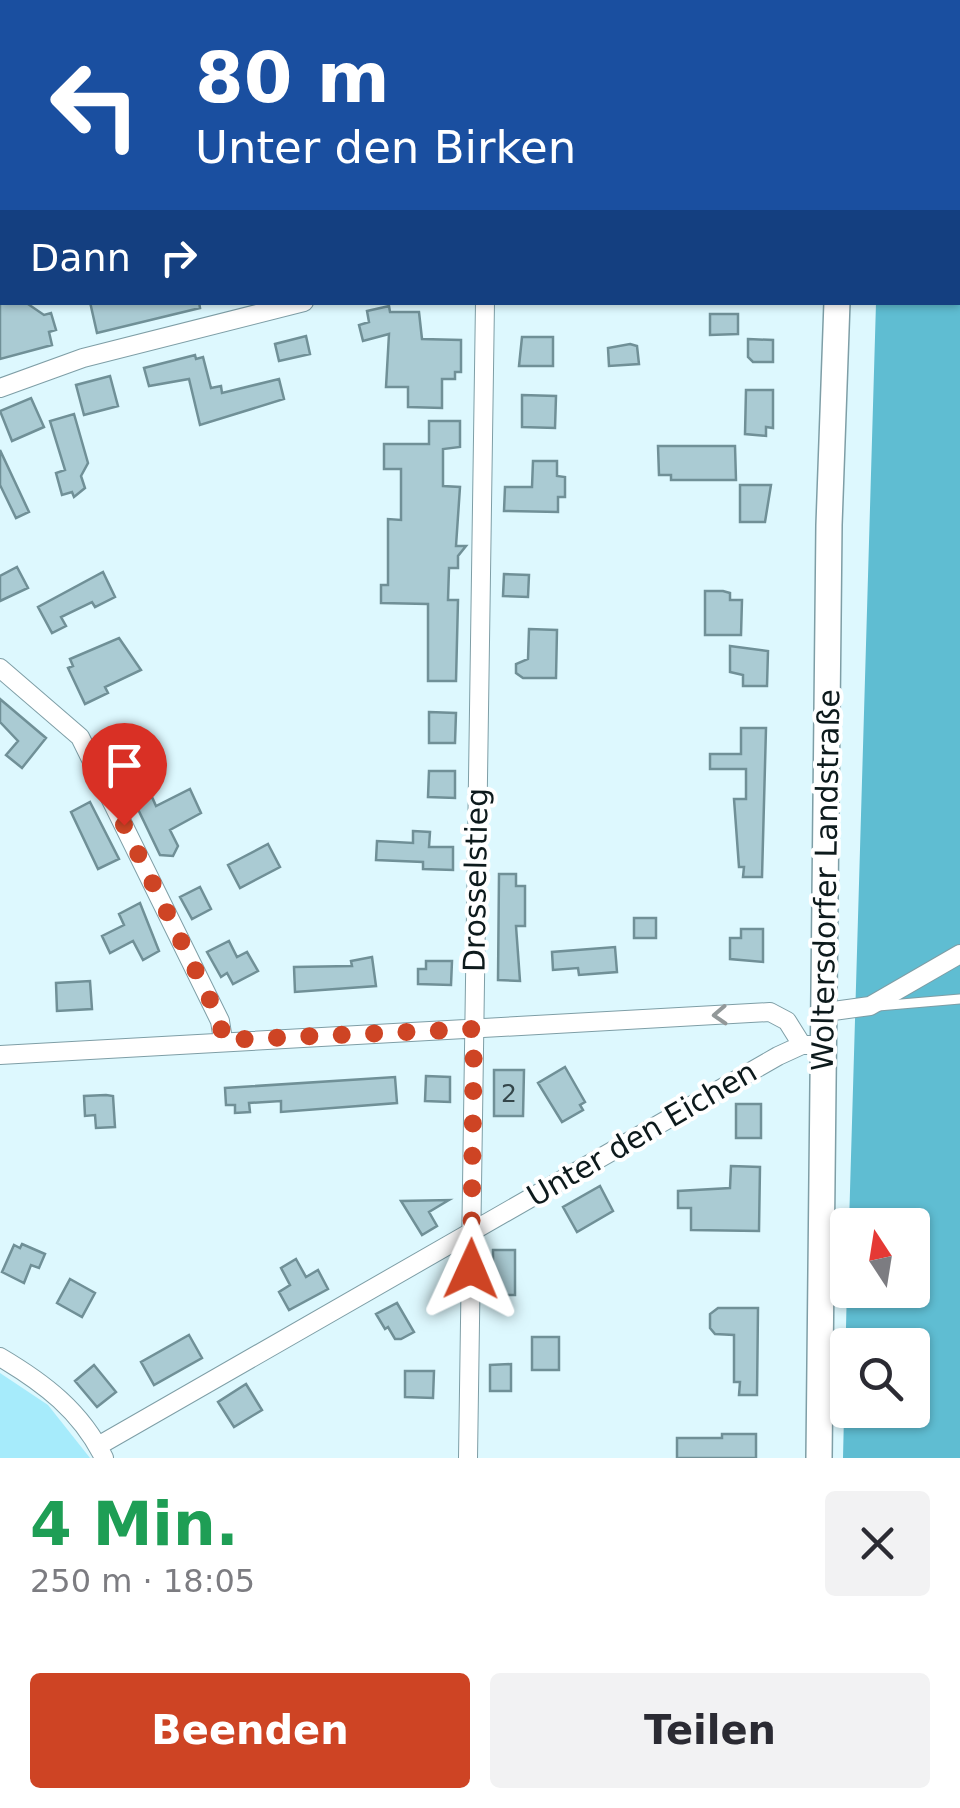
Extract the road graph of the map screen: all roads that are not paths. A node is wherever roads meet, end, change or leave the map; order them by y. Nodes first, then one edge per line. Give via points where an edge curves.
1 (292, 305) edge
2 (486, 305) edge
3 (837, 305) edge
4 (0, 388) edge
5 (0, 668) edge
6 (960, 954) edge
7 (960, 999) edge
8 (870, 1006) junction
9 (826, 1012) junction
10 (474, 1029) junction
11 (223, 1040) junction
12 (814, 1045) junction
13 (0, 1055) edge
14 (472, 1232) junction
15 (0, 1357) edge
16 (101, 1452) edge
17 (468, 1458) edge
18 (819, 1458) edge

1 - 4 street via 83,358
2 - 10 street, Drosselstieg
3 - 9 main road, Woltersdorfer Landstraße
5 - 11 street via 80,737 220,1020
6 - 8 street
7 - 8 lane
8 - 9 street
9 - 12 main road, Woltersdorfer Landstraße
10 - 11 street
12 -> 10 street via 770,1012
10 - 14 street, Drosselstieg
11 - 13 street
12 - 14 street, Unter den Eichen
12 - 18 main road, Woltersdorfer Landstraße
14 - 16 street, Unter den Eichen
14 - 17 street, Drosselstieg
15 - 16 street via 38,1379 79,1417

